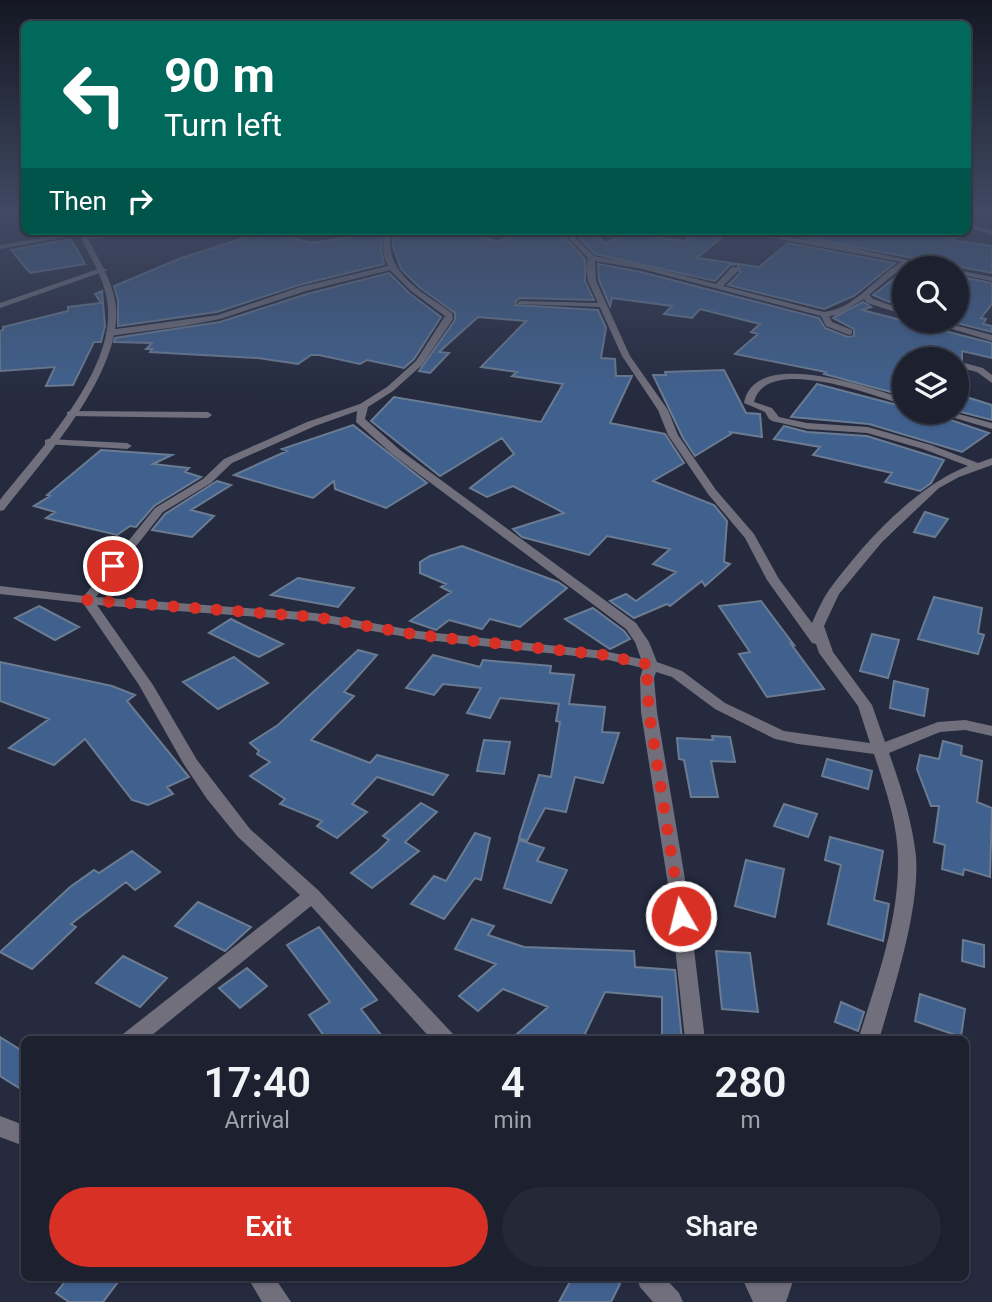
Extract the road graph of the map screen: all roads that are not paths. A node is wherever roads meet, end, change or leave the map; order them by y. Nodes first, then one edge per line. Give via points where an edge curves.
1 (90, 275) edge
2 (105, 275) edge
3 (362, 275) edge
4 (398, 275) edge
5 (591, 275) edge
6 (671, 275) edge
7 (729, 275) edge
8 (888, 275) edge
9 (973, 275) edge
10 (992, 279) edge
11 (717, 287) junction
12 (865, 295) junction
13 (520, 303) dead end
14 (601, 305) junction
15 (0, 306) edge
16 (892, 309) edge
17 (824, 314) junction
18 (849, 332) dead end
19 (969, 332) edge
20 (110, 333) junction
21 (992, 338) edge
22 (969, 367) edge
23 (992, 380) edge
24 (892, 398) edge
25 (363, 406) junction
26 (70, 414) junction
27 (208, 415) dead end
28 (969, 420) edge
29 (992, 426) edge
30 (48, 442) junction
31 (127, 446) dead end
32 (986, 464) edge
33 (0, 508) edge
34 (0, 590) edge
35 (87, 600) junction
36 (826, 653) junction
37 (651, 665) junction
38 (992, 731) edge
39 (881, 750) junction
40 (312, 895) junction
41 (135, 1036) edge
42 (442, 1036) edge
43 (695, 1036) edge
44 (869, 1036) edge
45 (262, 1281) edge
46 (652, 1281) edge
47 (756, 1281) edge
48 (781, 1281) edge
49 (278, 1302) edge
50 (670, 1302) edge
51 (767, 1302) edge
52 (774, 1302) edge

1 - 15 street
2 - 20 street via 113,317
3 - 20 street via 220,317
4 - 25 street via 449,318 419,363
5 - 14 street
6 - 11 street
7 - 11 street
8 - 12 street
9 - 10 street
11 - 17 street
12 - 16 street
12 - 17 street via 835,313
13 - 14 lane
14 - 36 street via 673,435 750,537 773,580
17 - 18 street via 829,324
19 - 21 street
20 - 26 street via 95,375
22 - 23 street
24 - 32 street via 785,376 763,383 749,403 769,410 776,419 878,433
25 - 35 street via 228,461 207,481 159,510
25 - 37 street via 360,420 396,452 631,626
26 - 27 lane
26 - 30 street
28 - 29 street
30 - 31 lane
30 - 33 street
32 - 36 street via 935,486 878,538 833,593 817,626
34 - 35 street
35 - 37 street via 315,617
35 - 40 street via 214,795 244,833
36 - 39 street via 865,705
37 - 39 street via 677,674 720,706 780,735
37 - 43 street via 649,712 678,891
38 - 39 street via 965,725 938,727
39 - 44 street via 899,806 906,883 890,967
40 - 41 street
40 - 42 street
45 - 49 street
46 - 50 street
47 - 51 street
48 - 52 street

